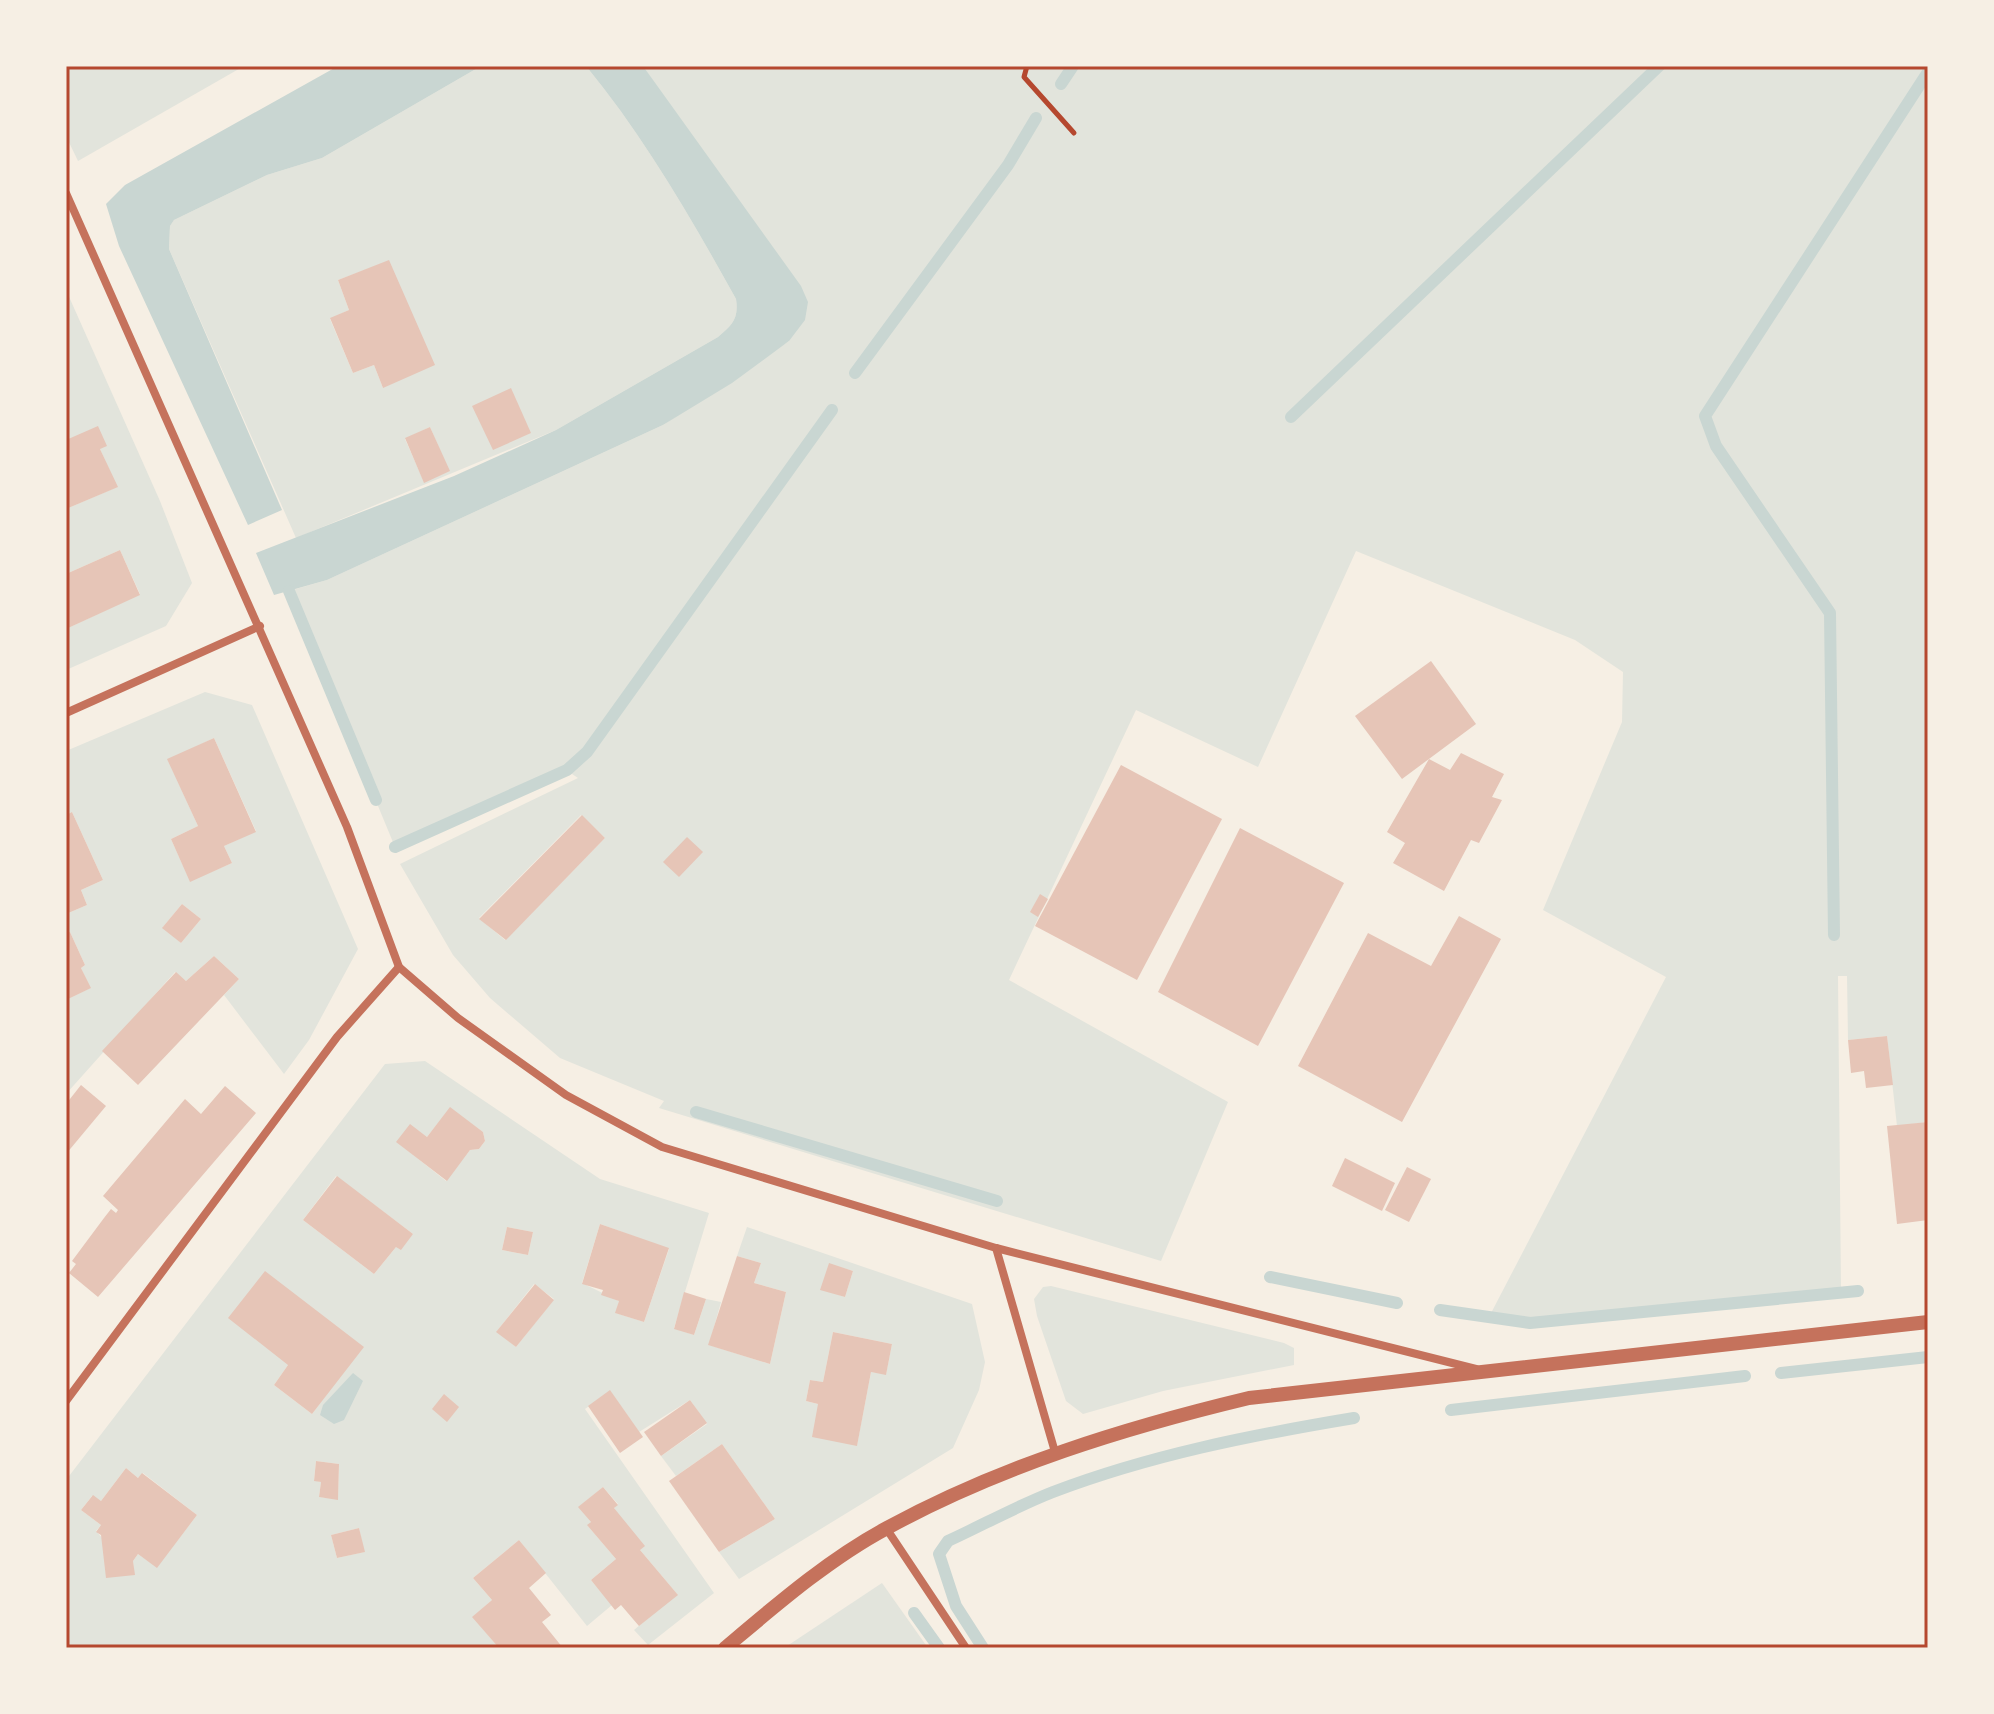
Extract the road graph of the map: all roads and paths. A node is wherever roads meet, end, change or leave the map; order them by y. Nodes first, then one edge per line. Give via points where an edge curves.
1 (1027, 66) edge
2 (1074, 133) dead end
3 (66, 193) edge
4 (260, 626) junction
5 (66, 713) edge
6 (399, 967) junction
7 (996, 1248) junction
8 (1928, 1322) edge
9 (1485, 1371) junction
10 (66, 1401) edge
11 (1055, 1452) junction
12 (886, 1528) junction
13 (725, 1648) edge
14 (966, 1648) edge

1 - 2 path via 1024,77
3 - 4 street
4 - 5 street
4 - 6 street via 347,827
6 - 7 street via 458,1018 566,1095 662,1147
6 - 10 street via 337,1037
7 - 9 street
7 - 11 street
8 - 9 street
9 - 11 street via 1249,1398
11 - 12 street
12 - 13 street
12 - 14 street

